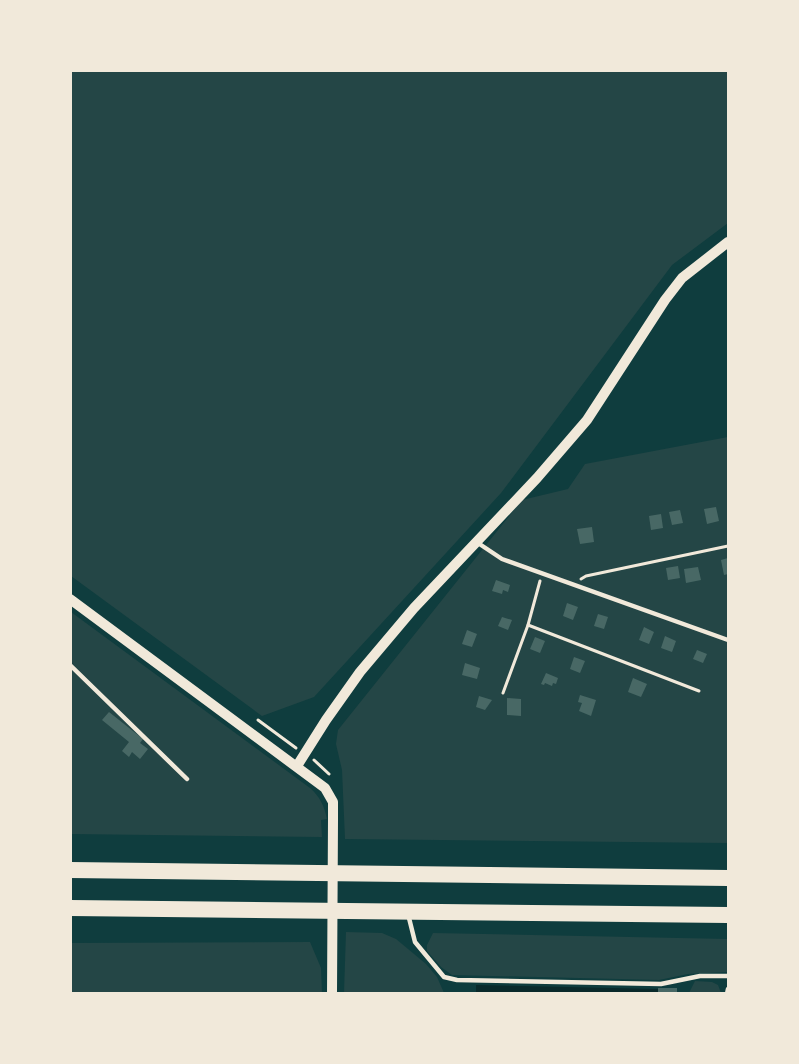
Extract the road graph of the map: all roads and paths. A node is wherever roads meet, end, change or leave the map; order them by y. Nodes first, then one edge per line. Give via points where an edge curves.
1 (729, 242) edge
2 (476, 541) junction
3 (729, 546) edge
4 (543, 573) junction
5 (572, 584) junction
6 (70, 599) edge
7 (528, 625) junction
8 (729, 640) edge
9 (70, 665) edge
10 (699, 691) dead end
11 (503, 693) dead end
12 (297, 766) junction
13 (187, 779) dead end
14 (70, 870) edge
15 (729, 878) edge
16 (70, 908) edge
17 (408, 912) junction
18 (729, 915) edge
19 (729, 976) edge
20 (332, 993) edge

1 - 2 street via 682,278 587,420
2 - 4 lane via 502,559
2 - 12 street via 360,672
3 - 5 path via 586,576
4 - 5 lane
4 - 7 path
5 - 8 lane
6 - 12 street
7 - 10 path
7 - 11 path
9 - 13 lane
12 - 20 street via 325,788 333,802
14 - 15 highway
16 - 17 highway
17 - 18 highway
17 - 19 lane via 415,942 444,977 457,980 661,984 700,976

